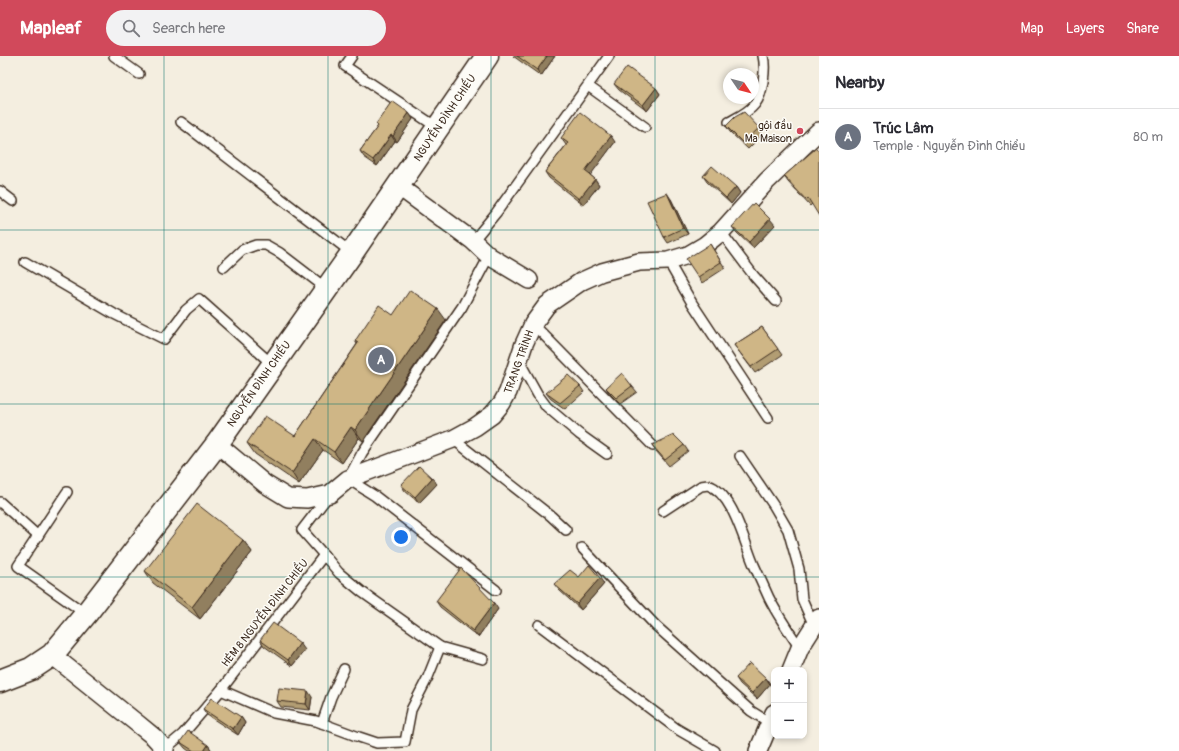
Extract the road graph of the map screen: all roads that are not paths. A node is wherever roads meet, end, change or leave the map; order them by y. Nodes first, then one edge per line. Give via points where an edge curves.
1 (114, 56) edge
2 (352, 56) edge
3 (487, 56) edge
4 (608, 56) edge
5 (764, 56) edge
6 (139, 74) dead end
7 (588, 86) junction
8 (181, 122) dead end
9 (729, 122) edge
10 (645, 127) dead end
11 (438, 128) junction
12 (817, 137) edge
13 (398, 186) junction
14 (0, 191) edge
15 (13, 201) dead end
16 (721, 232) junction
17 (473, 241) junction
18 (352, 253) junction
19 (489, 256) junction
20 (668, 260) junction
21 (25, 262) dead end
22 (224, 267) dead end
23 (529, 280) dead end
24 (327, 289) junction
25 (776, 301) dead end
26 (533, 324) junction
27 (518, 360) junction
28 (273, 365) junction
29 (768, 418) dead end
30 (453, 439) junction
31 (217, 444) junction
32 (653, 446) edge
33 (607, 454) dead end
34 (740, 456) dead end
35 (348, 479) junction
36 (67, 492) dead end
37 (330, 494) junction
38 (0, 502) edge
39 (663, 511) dead end
40 (566, 530) dead end
41 (38, 536) junction
42 (582, 548) dead end
43 (324, 555) junction
44 (496, 590) dead end
45 (86, 614) junction
46 (817, 622) edge
47 (539, 625) dead end
48 (440, 647) junction
49 (800, 648) junction
50 (52, 655) junction
51 (483, 660) dead end
52 (792, 667) edge
53 (344, 669) dead end
54 (0, 681) edge
55 (221, 690) junction
56 (771, 718) edge
57 (771, 720) edge
58 (322, 723) junction
59 (165, 750) edge
60 (716, 751) edge
61 (758, 751) edge

1 - 6 lane
2 - 11 lane via 345,66
3 - 11 main road, NGUYỄN ĐÌNH CHIỂU
4 - 7 lane
5 - 9 lane via 765,66 755,104
7 - 10 lane
7 - 17 lane
8 - 18 lane
11 - 13 main road, NGUYỄN ĐÌNH CHIỂU
12 - 16 street, TRẠNG TRÌNH via 767,181
13 - 17 street
13 - 18 main road, NGUYỄN ĐÌNH CHIỂU
14 - 15 lane
16 - 20 street, TRẠNG TRÌNH via 688,255
16 - 25 lane
17 - 19 street
18 - 24 main road, NGUYỄN ĐÌNH CHIỂU
19 - 23 street
19 - 35 lane via 462,307 362,453
20 - 26 street, TRẠNG TRÌNH via 639,262 595,275 547,305
20 - 29 lane via 692,303
21 - 28 lane via 114,314 164,339 186,310 198,299
22 - 24 lane via 242,250 256,245 266,245
24 - 28 main road, NGUYỄN ĐÌNH CHIỂU
26 - 27 street, TRẠNG TRÌNH
26 - 32 lane
27 - 30 street, TRẠNG TRÌNH via 512,382 502,403 492,415
27 - 33 lane via 548,407
28 - 31 main road, NGUYỄN ĐÌNH CHIỂU
30 - 35 street, TRẠNG TRÌNH
30 - 40 lane
31 - 37 street, TRẠNG TRÌNH via 265,484 288,498 307,499
31 - 45 main road, NGUYỄN ĐÌNH CHIỂU
34 - 46 lane via 788,530 799,569 802,599
35 - 37 street, TRẠNG TRÌNH
35 - 44 lane via 375,496
36 - 41 lane
37 - 43 lane, HẺM 8 NGUYỄN ĐÌNH CHIỂU via 302,530
38 - 41 lane
39 - 49 lane via 701,486 713,486 718,490 736,517 769,598 784,626
41 - 45 lane via 18,566
42 - 56 lane via 656,626 751,711
43 - 48 lane via 339,574
43 - 55 lane, HẺM 8 NGUYỄN ĐÌNH CHIỂU
45 - 50 main road, NGUYỄN ĐÌNH CHIỂU
46 - 49 street
47 - 60 lane via 677,729
48 - 51 lane
48 - 58 lane via 411,710 405,742 377,743
49 - 52 street
50 - 54 main road, NGUYỄN ĐÌNH CHIỂU via 31,669
50 - 59 street via 154,737
53 - 58 lane
55 - 58 lane via 274,713
55 - 59 lane, HẺM 8 NGUYỄN ĐÌNH CHIỂU via 183,734
57 - 61 street

